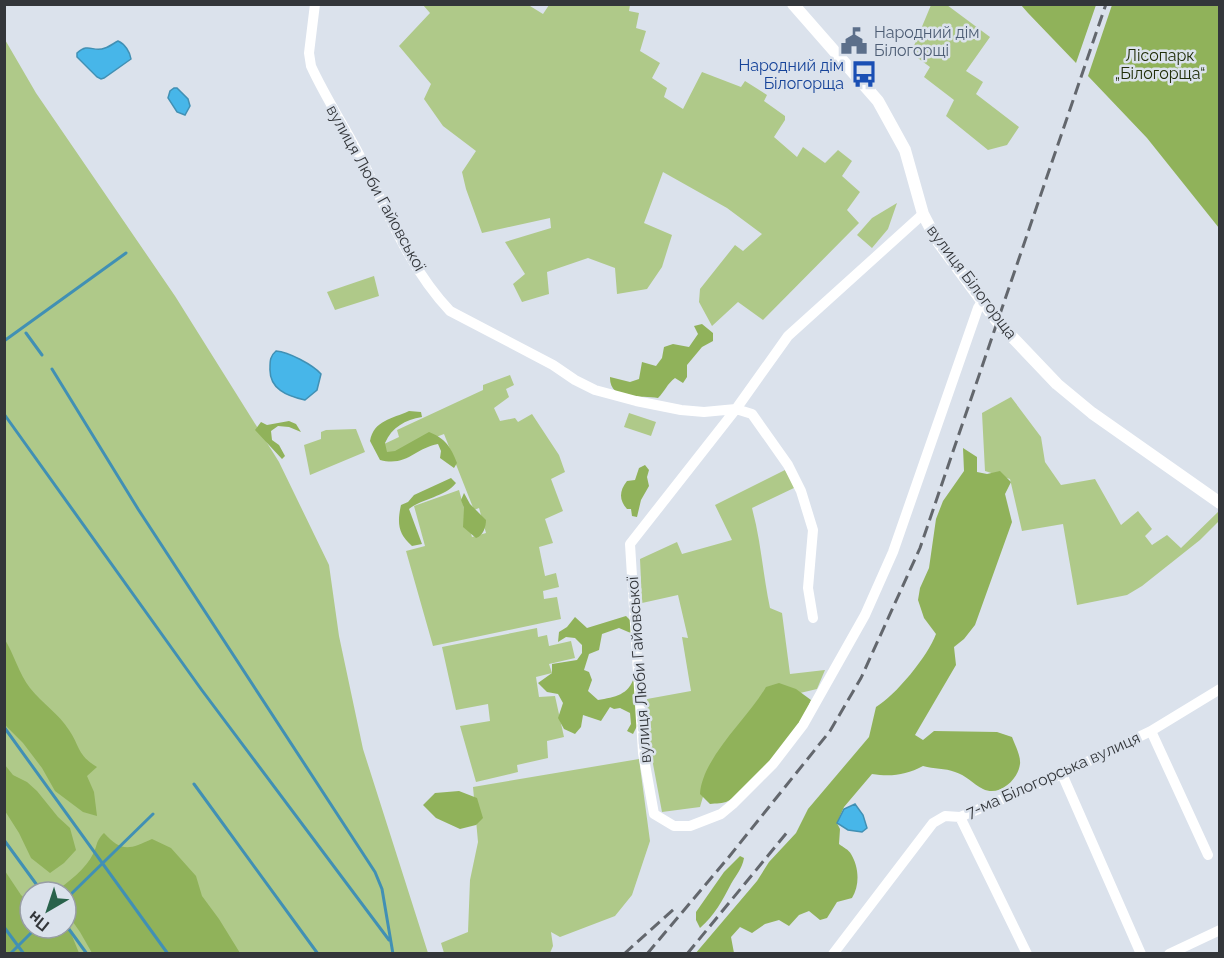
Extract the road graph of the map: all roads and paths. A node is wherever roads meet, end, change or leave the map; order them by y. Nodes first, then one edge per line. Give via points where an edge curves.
1 (315, 4) edge
2 (793, 4) edge
3 (923, 214) junction
4 (983, 300) junction
5 (735, 409) junction
6 (1220, 503) edge
7 (813, 618) dead end
8 (1220, 689) edge
9 (1151, 731) junction
10 (1062, 774) junction
11 (960, 817) junction
12 (1208, 855) dead end
13 (1220, 930) edge
14 (833, 954) edge
15 (1027, 954) edge
16 (1142, 954) edge
17 (1169, 954) edge

1 - 5 street, вулиця Люби Гайовської via 311,66 405,248 450,311 595,390 681,410
2 - 3 street, вулиця Білогорща via 878,101 905,150
3 - 4 street, вулиця Білогорща via 936,239
3 - 5 street, вулиця Люби Гайовської via 788,336
4 - 5 street, вулиця Люби Гайовської via 893,552 865,615 803,725 773,764 721,814 690,826 674,826 654,814 643,753 630,544
4 - 6 street, вулиця Білогорща via 996,320 1057,384 1101,420
5 - 7 street via 752,414 801,491 813,530 808,588
8 - 9 street, 7-ма Білогорська вулиця
9 - 10 street, 7-ма Білогорська вулиця
9 - 12 street
10 - 11 street, 7-ма Білогорська вулиця
10 - 16 street
11 - 14 street, 7-ма Білогорська вулиця via 945,816 933,823
11 - 15 street
13 - 17 street

